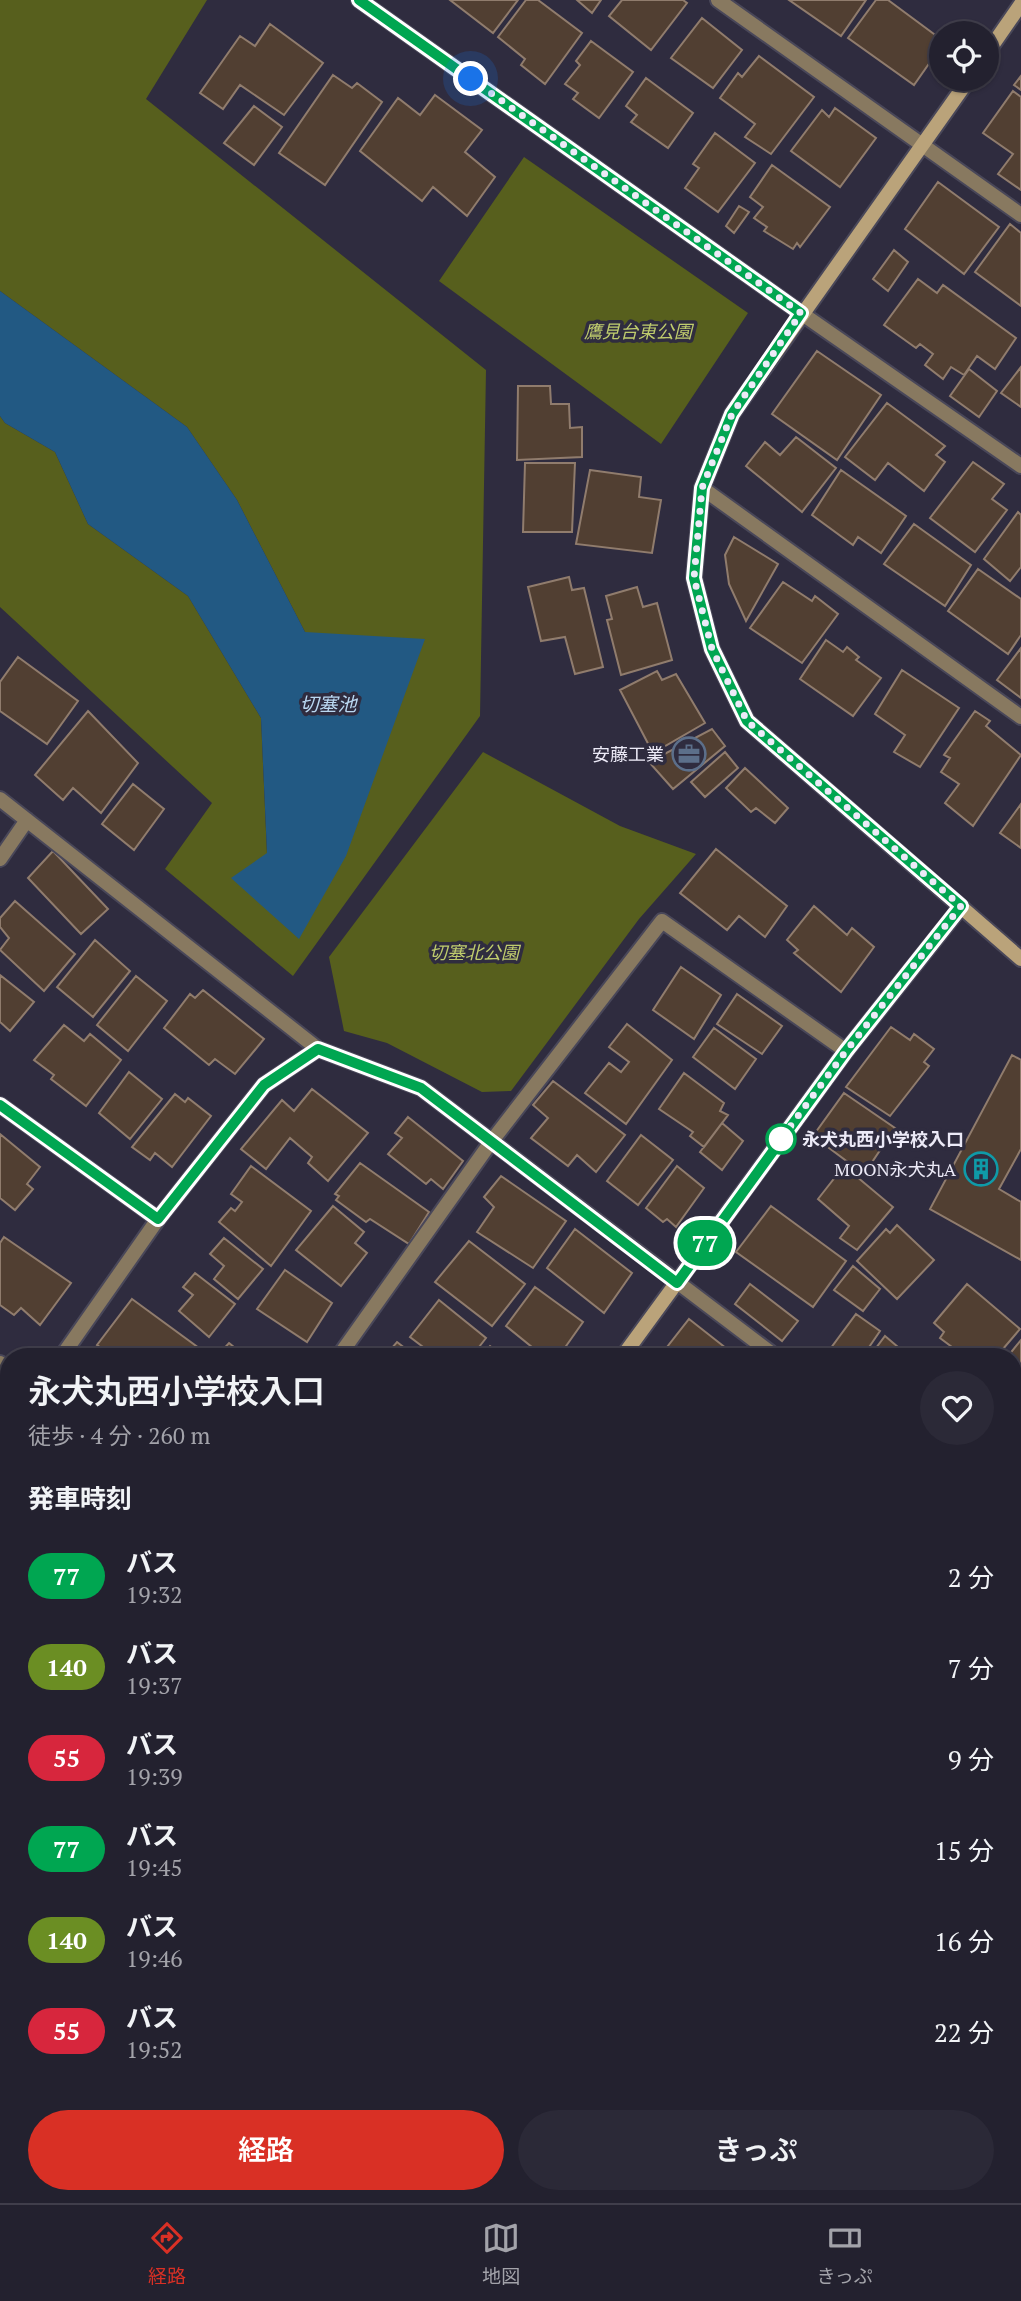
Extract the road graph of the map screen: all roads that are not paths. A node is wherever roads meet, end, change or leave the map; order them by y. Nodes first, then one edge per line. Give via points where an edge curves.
1 (359, 0) edge
2 (718, 0) edge
3 (1021, 4) edge
4 (999, 36) edge
5 (961, 91) edge
6 (923, 146) junction
7 (1021, 215) edge
8 (801, 313) junction
9 (1021, 467) edge
10 (702, 488) junction
11 (1021, 717) edge
12 (0, 799) edge
13 (27, 820) junction
14 (0, 859) edge
15 (961, 906) junction
16 (1021, 959) edge
17 (318, 1049) junction
18 (846, 1051) junction
19 (0, 1105) edge
20 (491, 1142) junction
21 (158, 1219) junction
22 (677, 1283) junction
23 (68, 1348) edge
24 (345, 1348) edge
25 (629, 1348) edge
26 (764, 1348) edge

1 - 8 street
2 - 6 street
3 - 4 street
5 - 6 street
6 - 7 street
6 - 8 street
8 - 9 street
8 - 10 street via 732,414
10 - 11 street
10 - 15 street via 694,578 712,649 747,721
12 - 13 street
13 - 14 street
13 - 17 street
15 - 16 street
15 - 18 street
17 - 20 street via 421,1088
17 - 21 street via 264,1085
18 - 20 street via 662,921
18 - 22 street
19 - 21 street
20 - 22 street
20 - 24 street
21 - 23 street
22 - 25 street
22 - 26 street

